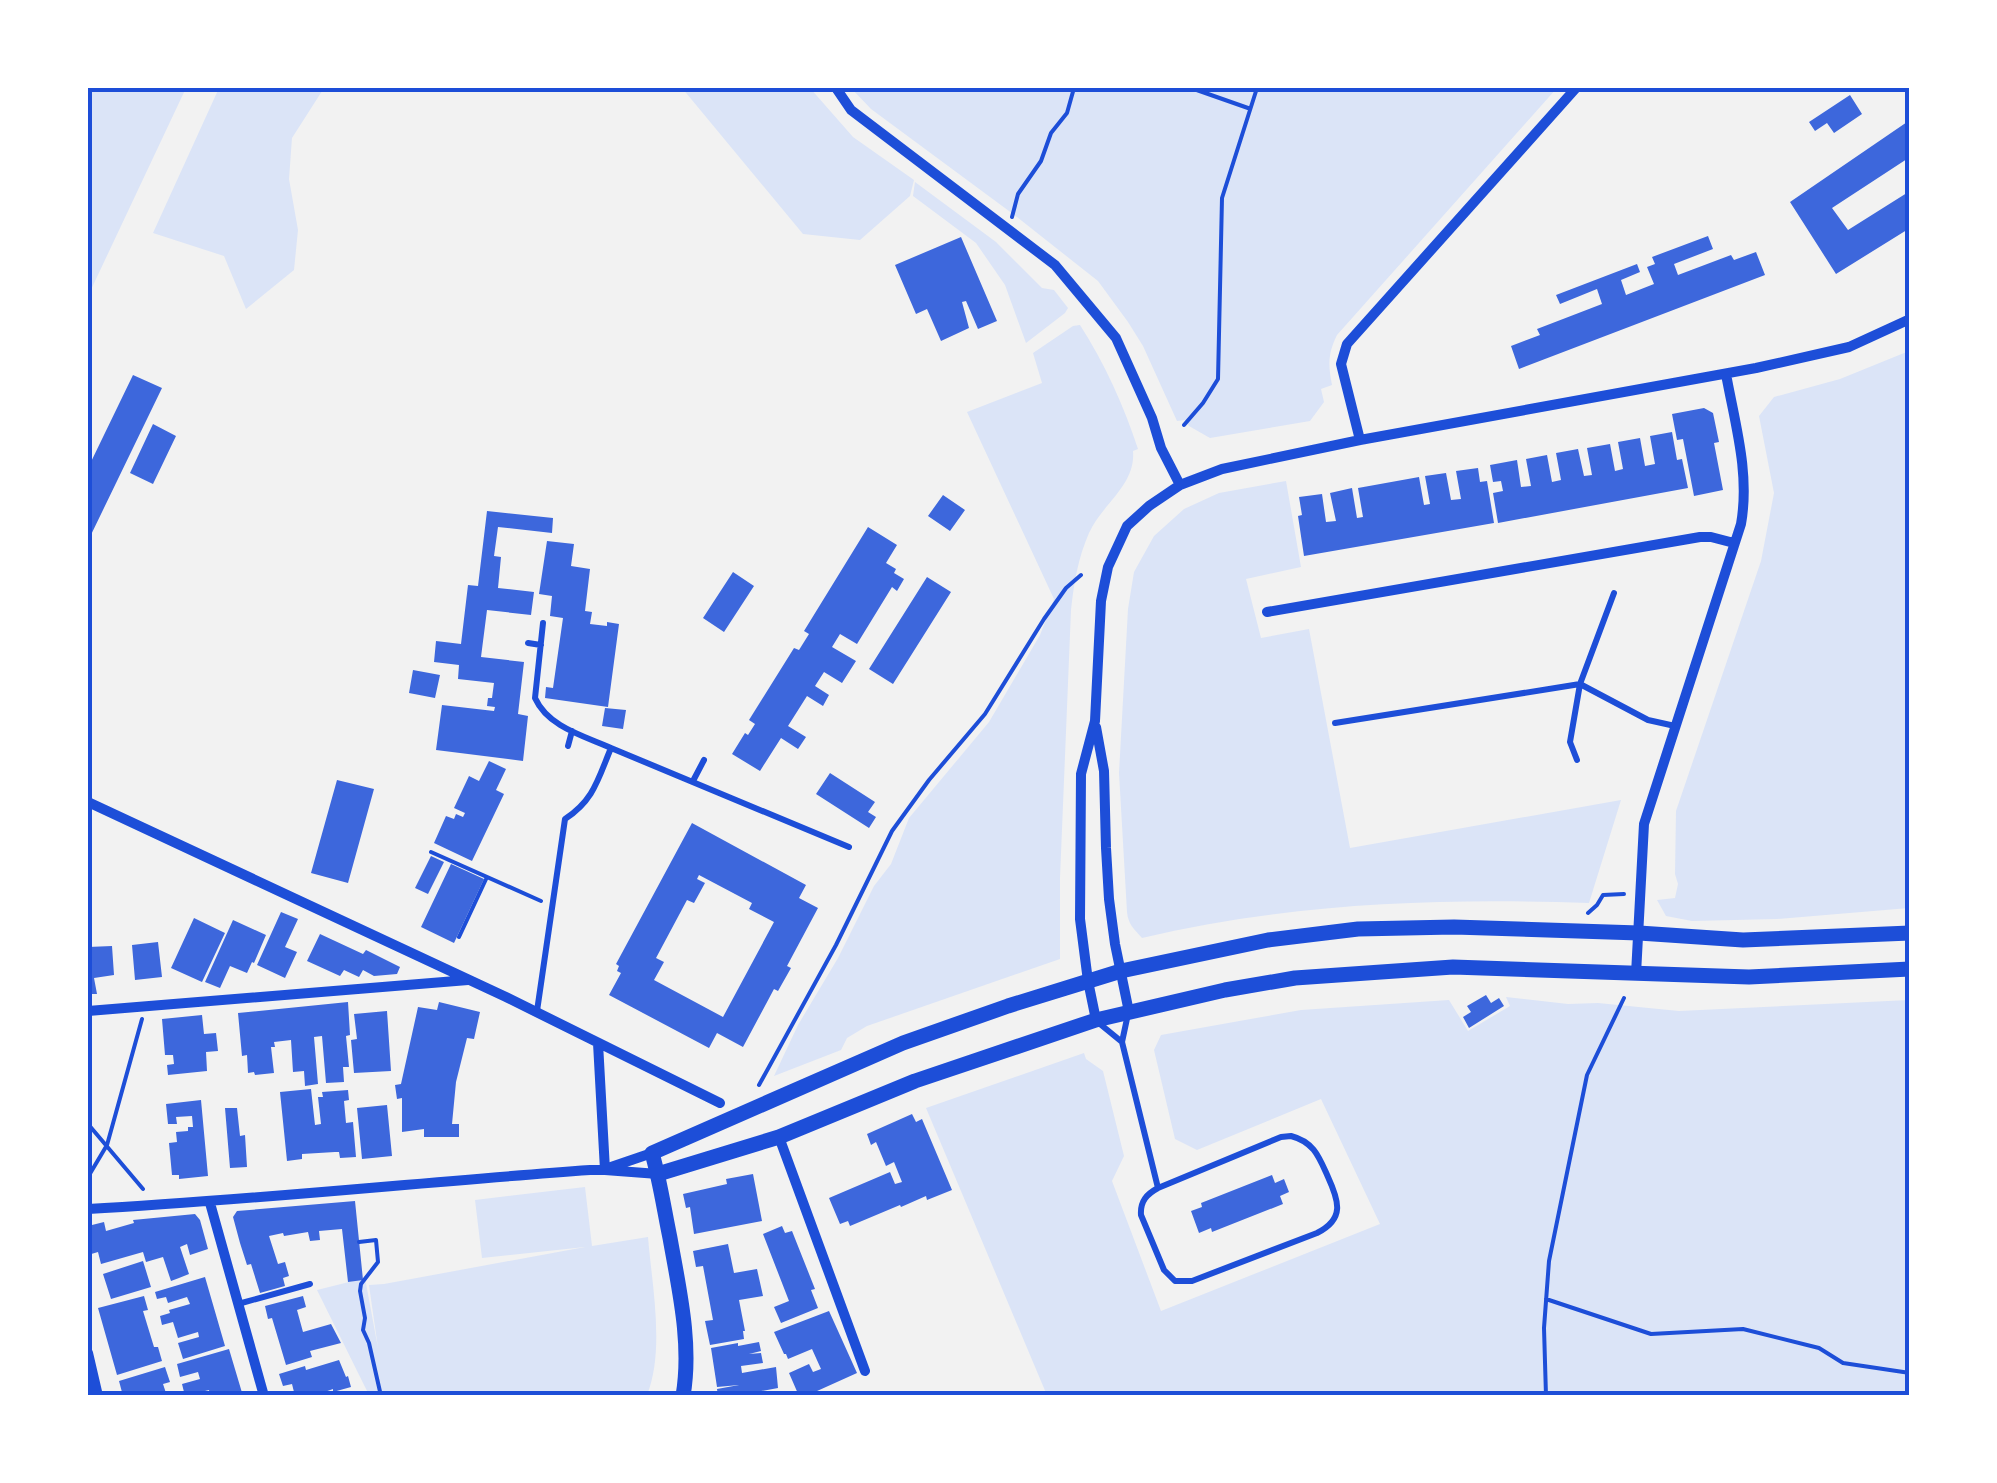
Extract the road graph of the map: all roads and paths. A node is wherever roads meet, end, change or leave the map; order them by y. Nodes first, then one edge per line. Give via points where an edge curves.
1 (836, 88) edge
2 (1074, 88) edge
3 (1191, 88) edge
4 (1256, 88) edge
5 (1576, 88) edge
6 (1250, 109) junction
7 (1008, 230) junction
8 (1910, 319) edge
9 (1726, 374) junction
10 (1184, 426) dead end
11 (1360, 440) junction
12 (1180, 485) junction
13 (1734, 544) junction
14 (1081, 575) dead end
15 (1614, 593) dead end
16 (1267, 612) dead end
17 (543, 624) dead end
18 (528, 643) dead end
19 (541, 645) junction
20 (1580, 684) junction
21 (1095, 721) junction
22 (1336, 724) dead end
23 (1675, 726) junction
24 (572, 731) junction
25 (568, 746) dead end
26 (611, 748) junction
27 (704, 760) dead end
28 (1577, 760) dead end
29 (693, 782) junction
30 (88, 802) edge
31 (850, 847) dead end
32 (431, 852) dead end
33 (486, 877) junction
34 (1624, 894) dead end
35 (554, 907) junction
36 (1584, 916) dead end
37 (1910, 933) edge
38 (1639, 934) junction
39 (458, 937) dead end
40 (1910, 969) edge
41 (1121, 970) junction
42 (1636, 974) junction
43 (469, 980) junction
44 (1088, 981) junction
45 (1624, 998) dead end
46 (148, 1006) junction
47 (88, 1011) edge
48 (1129, 1012) junction
49 (537, 1013) junction
50 (1096, 1020) junction
51 (1122, 1042) junction
52 (598, 1043) junction
53 (760, 1095) dead end
54 (720, 1103) dead end
55 (88, 1124) edge
56 (780, 1137) junction
57 (106, 1145) junction
58 (652, 1153) junction
59 (606, 1170) junction
60 (658, 1174) junction
61 (88, 1177) edge
62 (1158, 1188) junction
63 (145, 1192) dead end
64 (210, 1203) junction
65 (88, 1210) edge
66 (359, 1242) dead end
67 (310, 1284) dead end
68 (1546, 1298) junction
69 (238, 1304) junction
70 (88, 1354) edge
71 (865, 1370) dead end
72 (1910, 1373) edge
73 (98, 1396) edge
74 (264, 1396) edge
75 (381, 1396) edge
76 (683, 1396) edge
77 (1546, 1396) edge

1 - 7 street via 851,110
2 - 7 path via 1067,112 1018,194
3 - 6 path
4 - 6 path
5 - 11 street via 1347,344 1340,364
6 - 10 path via 1222,198 1218,379
7 - 12 street via 1054,265 1116,338
8 - 9 street via 1850,347
9 - 11 street
9 - 13 street via 1745,492
11 - 12 street via 1222,469
12 - 21 street via 1127,526 1108,568 1100,601
13 - 16 street via 1700,537
13 - 23 street
14 - 53 path via 1044,619 985,714 892,832 759,1082
15 - 20 lane
17 - 19 lane
18 - 19 lane
19 - 24 lane via 537,704
20 - 22 lane
20 - 23 lane via 1648,720
20 - 28 lane via 1570,742
21 - 41 street
21 - 44 street via 1080,796 1080,919
23 - 38 street via 1644,824
24 - 25 lane
24 - 26 lane
26 - 29 lane
26 - 35 lane via 584,806 565,820
27 - 29 lane
29 - 31 lane
30 - 43 street
32 - 33 path
33 - 35 path
33 - 39 path
34 - 36 path via 1602,895
35 - 49 lane
37 - 38 street via 1743,940
38 - 41 street via 1358,929
38 - 42 street
40 - 42 street
41 - 44 street
41 - 48 street
42 - 48 street via 1452,967 1332,974
43 - 46 street
43 - 49 street
44 - 50 street
44 - 58 street via 903,1043
45 - 68 path via 1588,1074
46 - 47 street
46 - 57 path
48 - 50 street
48 - 51 lane
49 - 52 street
50 - 51 lane
50 - 56 street via 915,1081
51 - 62 lane
52 - 54 street
52 - 59 street
55 - 57 path
56 - 60 street
56 - 71 street
57 - 61 path
57 - 63 path
58 - 59 street
58 - 60 street
59 - 60 street
59 - 64 street
60 - 76 street via 683,1319
62 - 62 lane via 1145,1197 1141,1215 1164,1270 1183,1283 1327,1228 1337,1214 1316,1150 1291,1136
64 - 65 street
64 - 69 street
66 - 75 path via 376,1240 378,1262 360,1291
67 - 69 lane
68 - 72 path via 1651,1334 1743,1330 1819,1348 1843,1362
68 - 77 path
69 - 74 street
70 - 73 street

